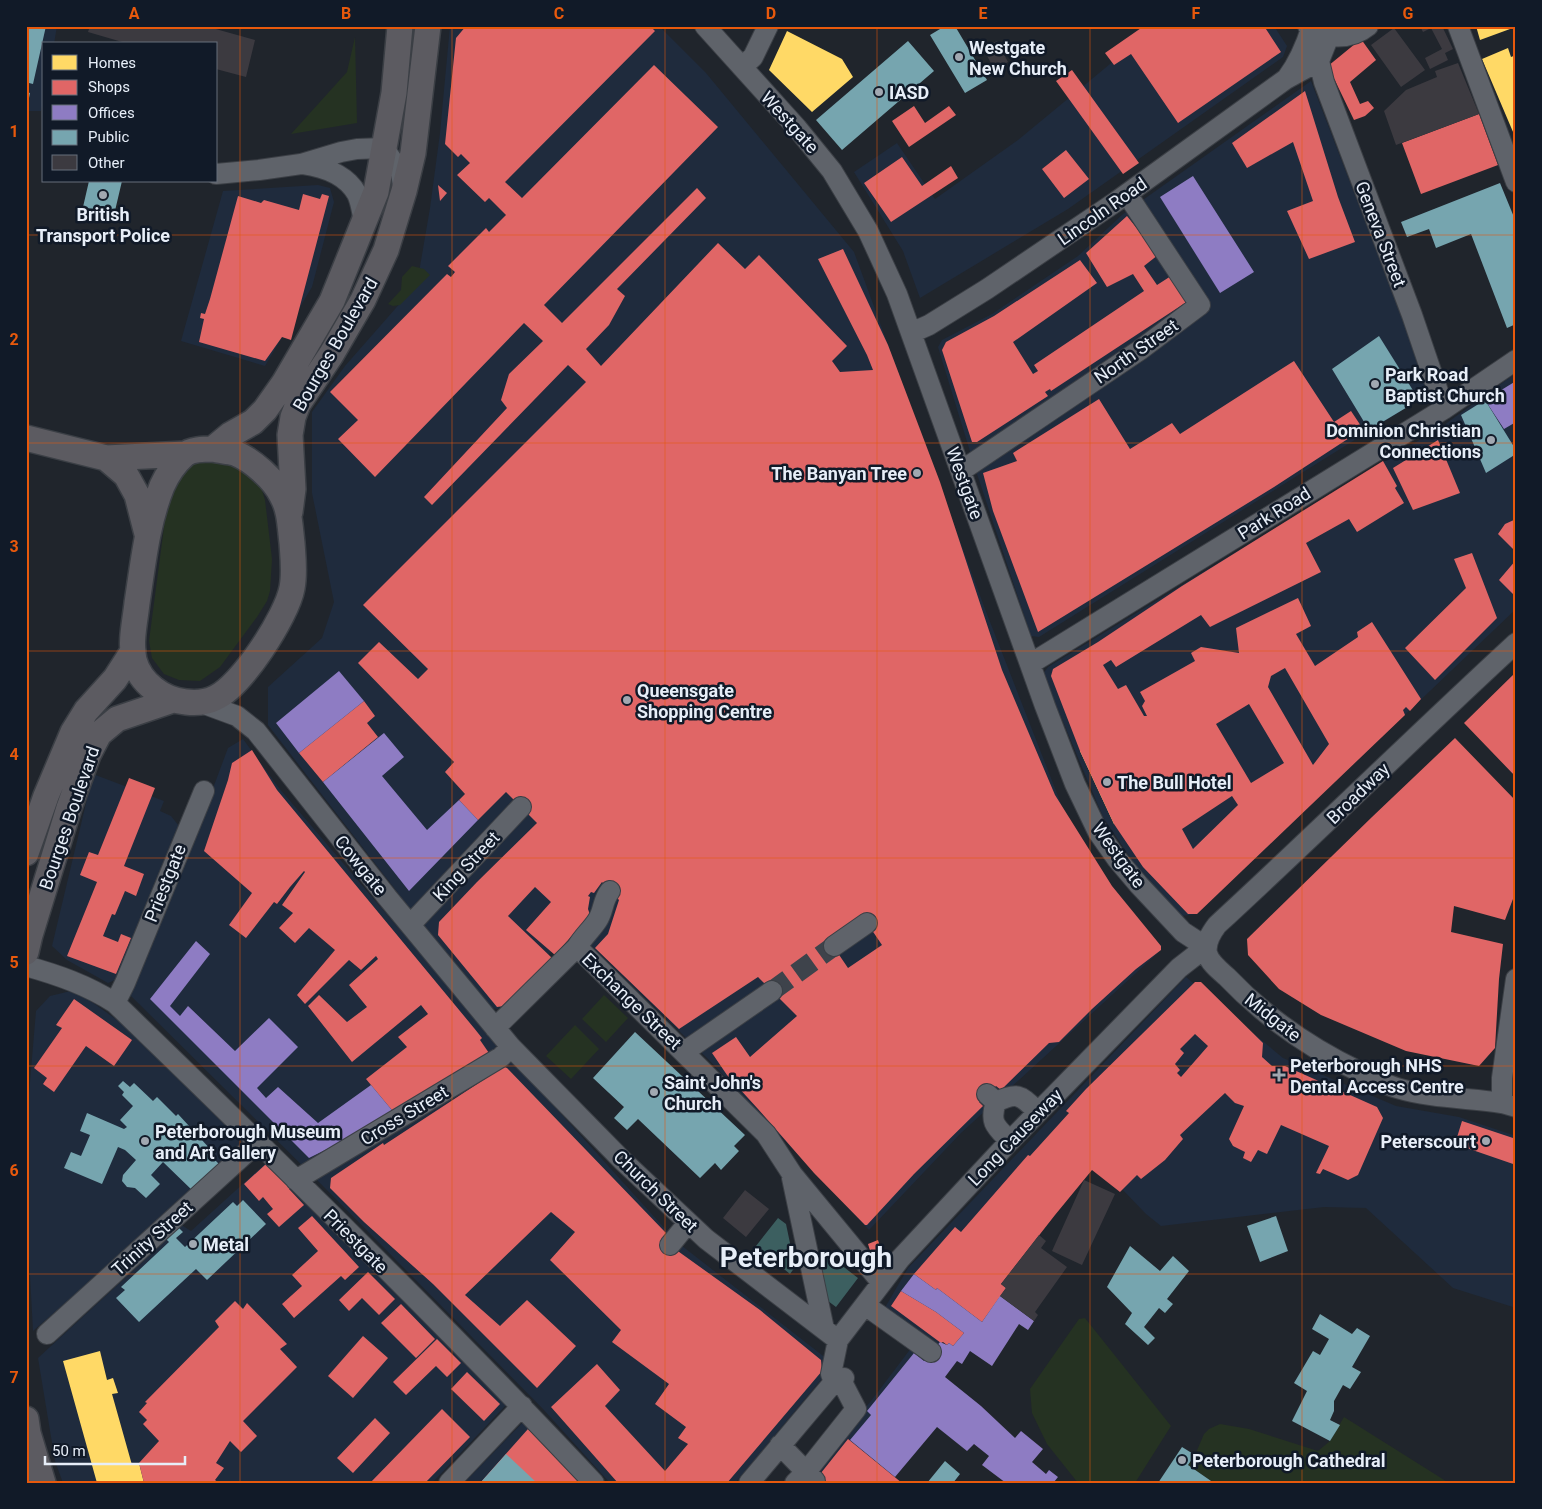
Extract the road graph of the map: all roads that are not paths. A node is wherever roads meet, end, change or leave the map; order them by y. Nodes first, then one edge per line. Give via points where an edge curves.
1 (400, 26) edge
2 (428, 26) edge
3 (705, 26) edge
4 (768, 26) edge
5 (1368, 26) edge
6 (1458, 26) edge
7 (1318, 29) edge
8 (1319, 61) junction
9 (742, 67) junction
10 (1286, 79) junction
11 (384, 148) junction
12 (301, 164) junction
13 (218, 174) edge
14 (1516, 182) edge
15 (404, 191) junction
16 (1127, 194) junction
17 (364, 221) junction
18 (910, 333) junction
19 (1516, 360) edge
20 (1444, 409) junction
21 (34, 440) edge
22 (213, 449) junction
23 (185, 454) junction
24 (106, 458) junction
25 (961, 471) junction
26 (289, 517) junction
27 (147, 537) junction
28 (1516, 643) edge
29 (133, 652) junction
30 (1030, 664) junction
31 (173, 700) junction
32 (198, 702) junction
33 (204, 790) dead end
34 (521, 807) dead end
35 (26, 853) edge
36 (610, 891) dead end
37 (867, 923) dead end
38 (410, 925) junction
39 (834, 946) tunnel mouth
40 (577, 947) junction
41 (1206, 947) junction
42 (26, 952) edge
43 (26, 966) edge
44 (1516, 979) edge
45 (772, 991) tunnel mouth
46 (114, 1003) junction
47 (495, 1028) junction
48 (511, 1047) junction
49 (684, 1052) junction
50 (1509, 1105) edge
51 (1038, 1112) junction
52 (1010, 1141) junction
53 (258, 1142) junction
54 (792, 1174) junction
55 (296, 1180) junction
56 (688, 1222) junction
57 (670, 1246) dead end
58 (881, 1282) junction
59 (865, 1305) junction
60 (47, 1334) dead end
61 (831, 1335) junction
62 (931, 1352) dead end
63 (838, 1382) junction
64 (522, 1406) junction
65 (26, 1419) edge
66 (780, 1445) junction
67 (805, 1478) edge
68 (43, 1483) edge
69 (449, 1483) edge
70 (594, 1483) edge
71 (749, 1483) edge

1 - 11 main road, Bourges Boulevard via 394,93
2 - 15 main road, Bourges Boulevard via 413,153
3 - 9 street, Westgate
4 - 9 street via 753,57
5 - 7 street via 1352,34
6 - 14 street
7 - 8 street
7 - 10 street, Lincoln Road
8 - 10 street, Lincoln Road
8 - 20 street, Geneva Street
9 - 18 street, Westgate via 842,185 897,294
10 - 16 street, Lincoln Road
11 - 12 street via 349,150
11 - 15 street via 401,173
11 - 17 main road, Bourges Boulevard via 376,192
12 - 13 street
12 - 17 street via 320,166 346,180 358,196
15 - 26 main road, Bourges Boulevard via 386,250 363,300 293,417 290,435 293,489
16 - 18 street, Lincoln Road via 988,289
16 - 25 street, North Street via 1200,305 1140,350
17 - 22 main road, Bourges Boulevard via 332,301 284,383 253,422
18 - 25 street, Westgate
19 - 20 street, Park Road
20 - 30 street, Park Road
21 - 24 main road
22 - 23 main road
22 - 26 main road via 234,453 270,479 282,495
23 - 24 main road
23 - 27 main road via 163,483
24 - 27 main road via 126,475 137,495
25 - 30 street, Westgate
26 - 32 main road via 294,573 288,602 273,632 237,680 216,698
27 - 29 main road via 132,639
28 - 41 street, Broadway via 1217,925
29 - 31 main road via 138,671 146,682
29 - 35 main road, Bourges Boulevard via 73,732
30 - 41 street, Westgate via 1075,784 1098,832 1138,885 1184,932
31 - 32 main road
31 - 42 main road, Bourges Boulevard via 117,719 99,734 69,808
32 - 38 street, Cowgate via 237,716 256,731
33 - 46 street, Priestgate
34 - 38 street, King Street
36 - 40 street via 599,919
37 - 39 street
38 - 47 street, Cowgate
40 - 47 street
40 - 49 street, Exchange Street
41 - 50 street, Midgate via 1210,959 1241,993 1272,1019 1328,1056 1394,1087
41 - 51 street, Long Causeway via 1179,968
43 - 46 street, Priestgate via 72,981
44 - 50 street via 1502,1078
45 - 49 street
46 - 53 street, Priestgate
47 - 48 street, Cowgate
48 - 55 street, Cross Street via 501,1057
48 - 56 street, Church Street
49 - 54 street, Exchange Street via 769,1130
51 - 52 street, Long Causeway
51 - 52 street via 1023,1098 1010,1095 992,1098 995,1126
52 - 58 street, Long Causeway
53 - 55 street, Priestgate
53 - 60 street, Trinity Street
54 - 58 street, Exchange Street
54 - 61 street
55 - 64 street, Priestgate
56 - 57 street
56 - 61 street, Church Street
58 - 59 street, Long Causeway
59 - 61 street, Long Causeway
59 - 62 street
61 - 63 street via 844,1357 846,1373
63 - 66 street
63 - 67 street via 856,1409
64 - 69 street
64 - 70 street, Priestgate
65 - 68 main road
66 - 67 street
66 - 71 street

